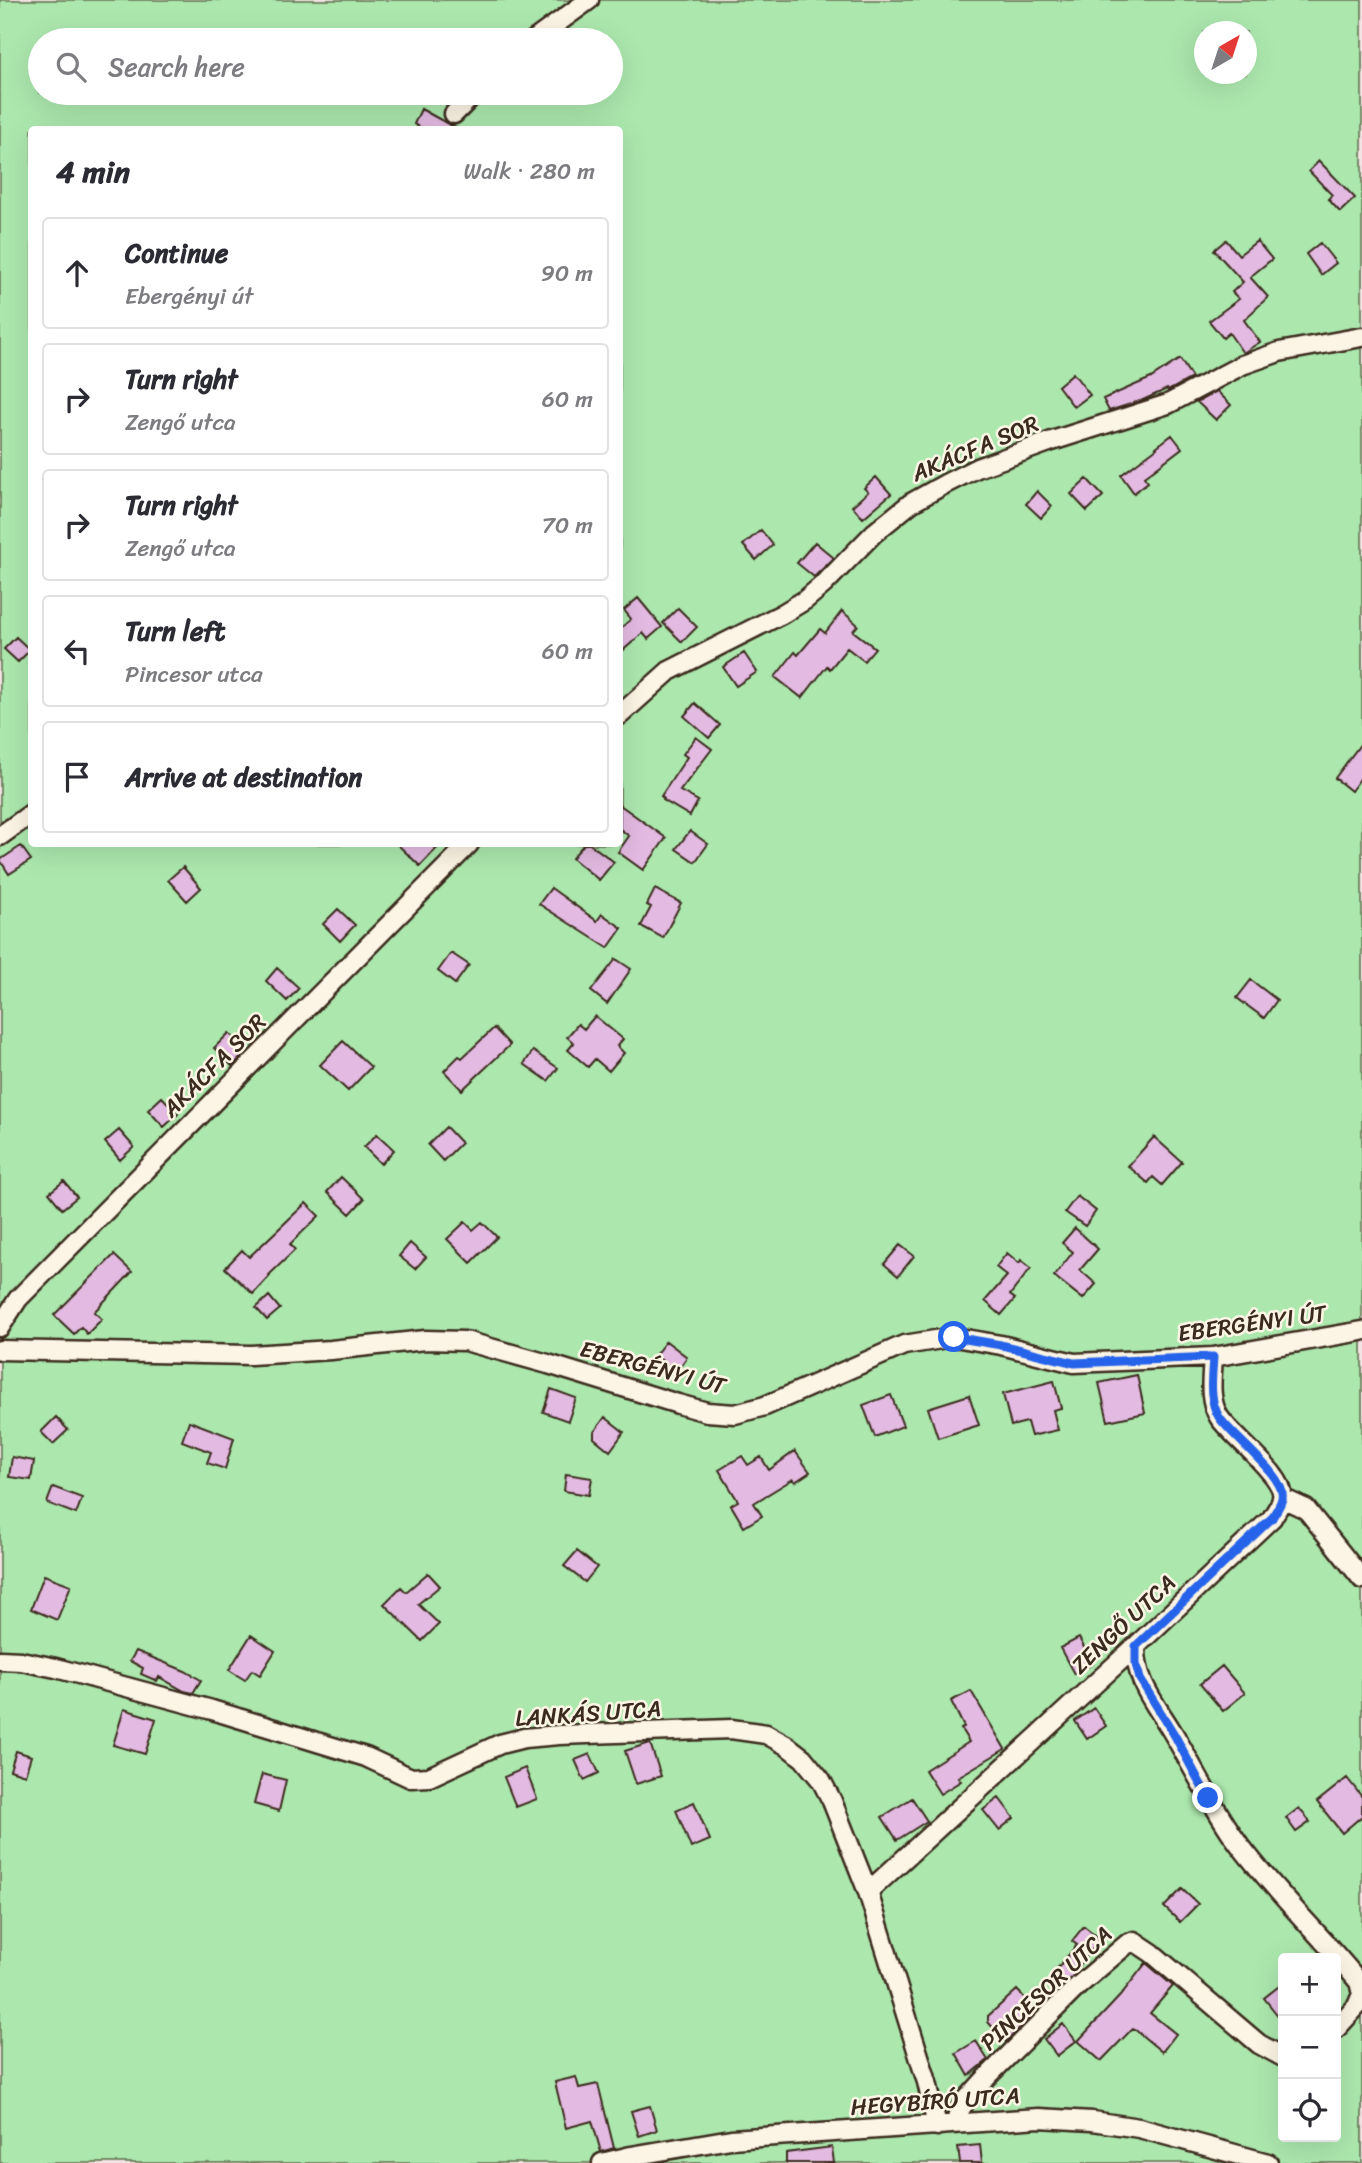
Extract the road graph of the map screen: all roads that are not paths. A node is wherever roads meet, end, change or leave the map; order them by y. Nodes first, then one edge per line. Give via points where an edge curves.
1 (589, 0) edge
2 (550, 28) edge
3 (463, 105) edge
4 (454, 114) dead end
5 (1362, 337) edge
6 (623, 712) edge
7 (28, 816) edge
8 (0, 836) edge
9 (463, 847) edge
10 (0, 1327) edge
11 (1362, 1331) edge
12 (0, 1350) edge
13 (1213, 1357) junction
14 (1282, 1498) junction
15 (1362, 1579) edge
16 (1136, 1646) junction
17 (0, 1660) edge
18 (868, 1892) junction
19 (1341, 2024) edge
20 (1278, 2054) edge
21 (956, 2123) junction
22 (937, 2126) junction
23 (602, 2163) edge
24 (1268, 2163) edge

1 - 2 street
3 - 4 street
5 - 6 street, AKÁCFA SOR via 1279,352 1242,365 1168,404 1052,441 945,484 911,503 874,533 805,600 669,671
7 - 8 street
9 - 10 street, AKÁCFA SOR via 18,1299
11 - 13 street, EBERGÉNYI ÚT
12 - 13 street, EBERGÉNYI ÚT via 251,1355 425,1340 464,1341 707,1412 735,1414 765,1406 904,1345 954,1337 1074,1363
13 - 14 street via 1211,1398 1219,1417 1266,1467 1282,1488
14 - 15 street via 1307,1509
14 - 16 street, ZENGŐ UTCA via 1272,1518
16 - 18 street, ZENGŐ UTCA
16 - 19 street via 1140,1679 1216,1810 1265,1876 1359,1982 1362,1994 1357,2006
17 - 18 street, LANKÁS UTCA via 56,1668 212,1710 366,1757 411,1778 429,1777 490,1748 524,1738 731,1729 766,1734 803,1758 821,1780
18 - 22 street, LANKÁS UTCA
20 - 21 street, PINCESOR UTCA via 1259,2044 1134,1941 1079,1986 988,2076 967,2099
21 - 22 street, HEGYBÍRÓ UTCA
21 - 24 street, HEGYBÍRÓ UTCA via 1039,2118 1092,2121 1139,2128
22 - 23 street, HEGYBÍRÓ UTCA via 732,2139

